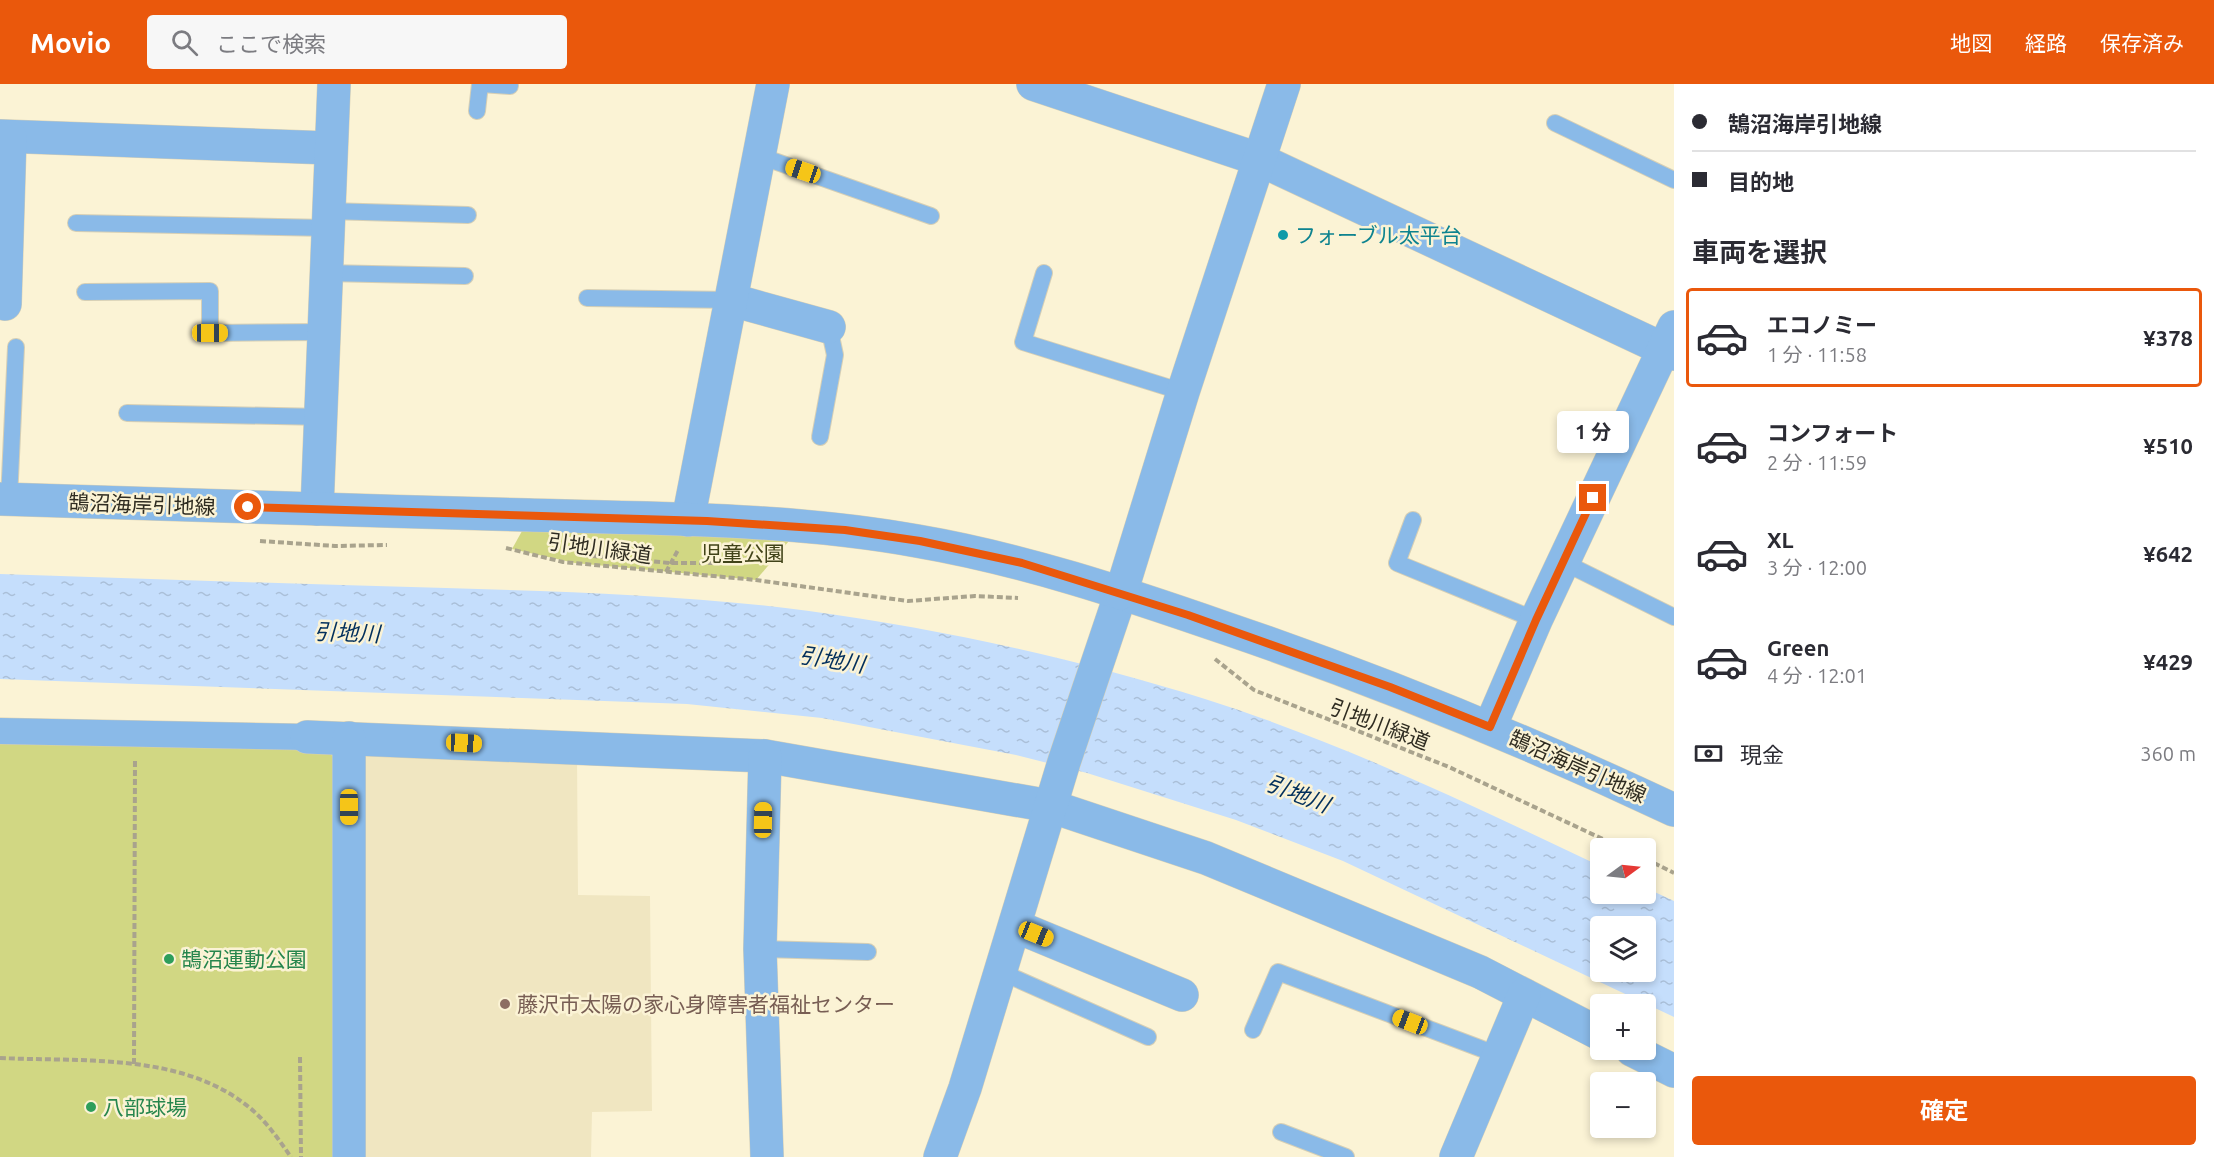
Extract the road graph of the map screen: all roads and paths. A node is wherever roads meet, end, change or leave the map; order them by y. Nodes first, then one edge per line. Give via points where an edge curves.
1 (334, 84) edge
2 (481, 84) edge
3 (773, 84) edge
4 (1032, 84) edge
5 (1284, 84) edge
6 (510, 86) dead end
7 (477, 111) dead end
8 (1555, 123) dead end
9 (5, 137) edge
10 (330, 148) junction
11 (760, 156) junction
12 (1258, 159) junction
13 (1674, 180) edge
14 (468, 215) dead end
15 (931, 216) dead end
16 (328, 219) junction
17 (76, 223) dead end
18 (3, 260) edge
19 (326, 273) junction
20 (1044, 273) dead end
21 (465, 276) dead end
22 (86, 292) dead end
23 (587, 298) dead end
24 (732, 300) junction
25 (5, 304) dead end
26 (829, 327) joint
27 (325, 332) junction
28 (1670, 343) edge
29 (16, 347) dead end
30 (1183, 392) junction
31 (127, 412) dead end
32 (322, 417) junction
33 (820, 436) dead end
34 (4, 500) edge
35 (317, 509) junction
36 (1413, 520) dead end
37 (681, 533) junction
38 (256, 541) dead end
39 (393, 544) dead end
40 (591, 544) dead end
41 (745, 546) dead end
42 (502, 547) dead end
43 (1563, 562) junction
44 (670, 563) junction
45 (666, 572) junction
46 (1121, 594) junction
47 (1026, 598) dead end
48 (1674, 617) edge
49 (1536, 620) junction
50 (1210, 655) dead end
51 (1490, 727) junction
52 (0, 731) edge
53 (135, 734) junction
54 (307, 737) joint
55 (349, 738) junction
56 (765, 756) junction
57 (1050, 806) junction
58 (1674, 810) edge
59 (1601, 838) edge
60 (1656, 864) edge
61 (1674, 873) edge
62 (1015, 926) junction
63 (760, 950) junction
64 (868, 952) dead end
65 (1001, 972) junction
66 (1182, 995) dead end
67 (1524, 995) junction
68 (1590, 1029) edge
69 (1253, 1030) dead end
70 (1148, 1037) dead end
71 (1498, 1056) junction
72 (300, 1057) dead end
73 (0, 1058) edge
74 (1652, 1060) edge
75 (134, 1064) junction
76 (1674, 1071) edge
77 (1281, 1132) dead end
78 (291, 1157) edge
79 (301, 1157) edge
80 (349, 1157) edge
81 (767, 1157) edge
82 (940, 1157) edge
83 (1346, 1157) edge
84 (1456, 1157) edge

1 - 10 street
2 - 6 lane
2 - 7 lane
3 - 11 street
4 - 12 street
5 - 12 street
8 - 13 lane
9 - 10 street
9 - 18 street
10 - 16 street
11 - 15 lane
11 - 24 street
12 - 28 street
12 - 30 street
14 - 16 lane
16 - 17 lane
16 - 19 street
18 - 25 street
19 - 21 lane
19 - 27 street
20 - 30 lane via 1023,342
22 - 27 lane via 210,291 210,333
23 - 24 lane
24 - 26 street
24 - 37 street
26 - 33 lane via 835,355
27 - 32 street
28 - 43 street
29 - 34 lane
30 - 46 street
31 - 32 lane
32 - 35 street
34 - 35 street, 鵠沼海岸引地線
35 - 37 street, 鵠沼海岸引地線
36 - 49 lane via 1396,563
37 - 44 path via 680,547
37 - 46 street, 鵠沼海岸引地線 via 845,530 1022,563
38 - 39 path via 335,546
40 - 44 path via 582,555
41 - 44 path via 732,563
42 - 45 path, 引地川緑道 via 563,562
43 - 48 lane
43 - 49 street
44 - 45 path
45 - 47 path, 引地川緑道 via 908,601 975,596
46 - 51 street, 鵠沼海岸引地線 via 1294,651
46 - 57 street
49 - 51 street
50 - 59 path, 引地川緑道 via 1254,690 1449,767
51 - 58 street, 鵠沼海岸引地線
52 - 53 street
53 - 54 street
53 - 75 path
54 - 55 street
55 - 56 street
55 - 80 street
56 - 57 street
56 - 63 street
57 - 62 street
57 - 67 street via 1206,858 1480,972
60 - 61 path
62 - 65 street
62 - 66 street
63 - 64 lane
63 - 81 street
65 - 70 lane
65 - 82 street
67 - 68 street
67 - 71 street
69 - 71 lane via 1278,972
71 - 84 street
72 - 79 path
73 - 75 path
74 - 76 street
75 - 78 path via 186,1073 220,1088 250,1108
77 - 83 lane

